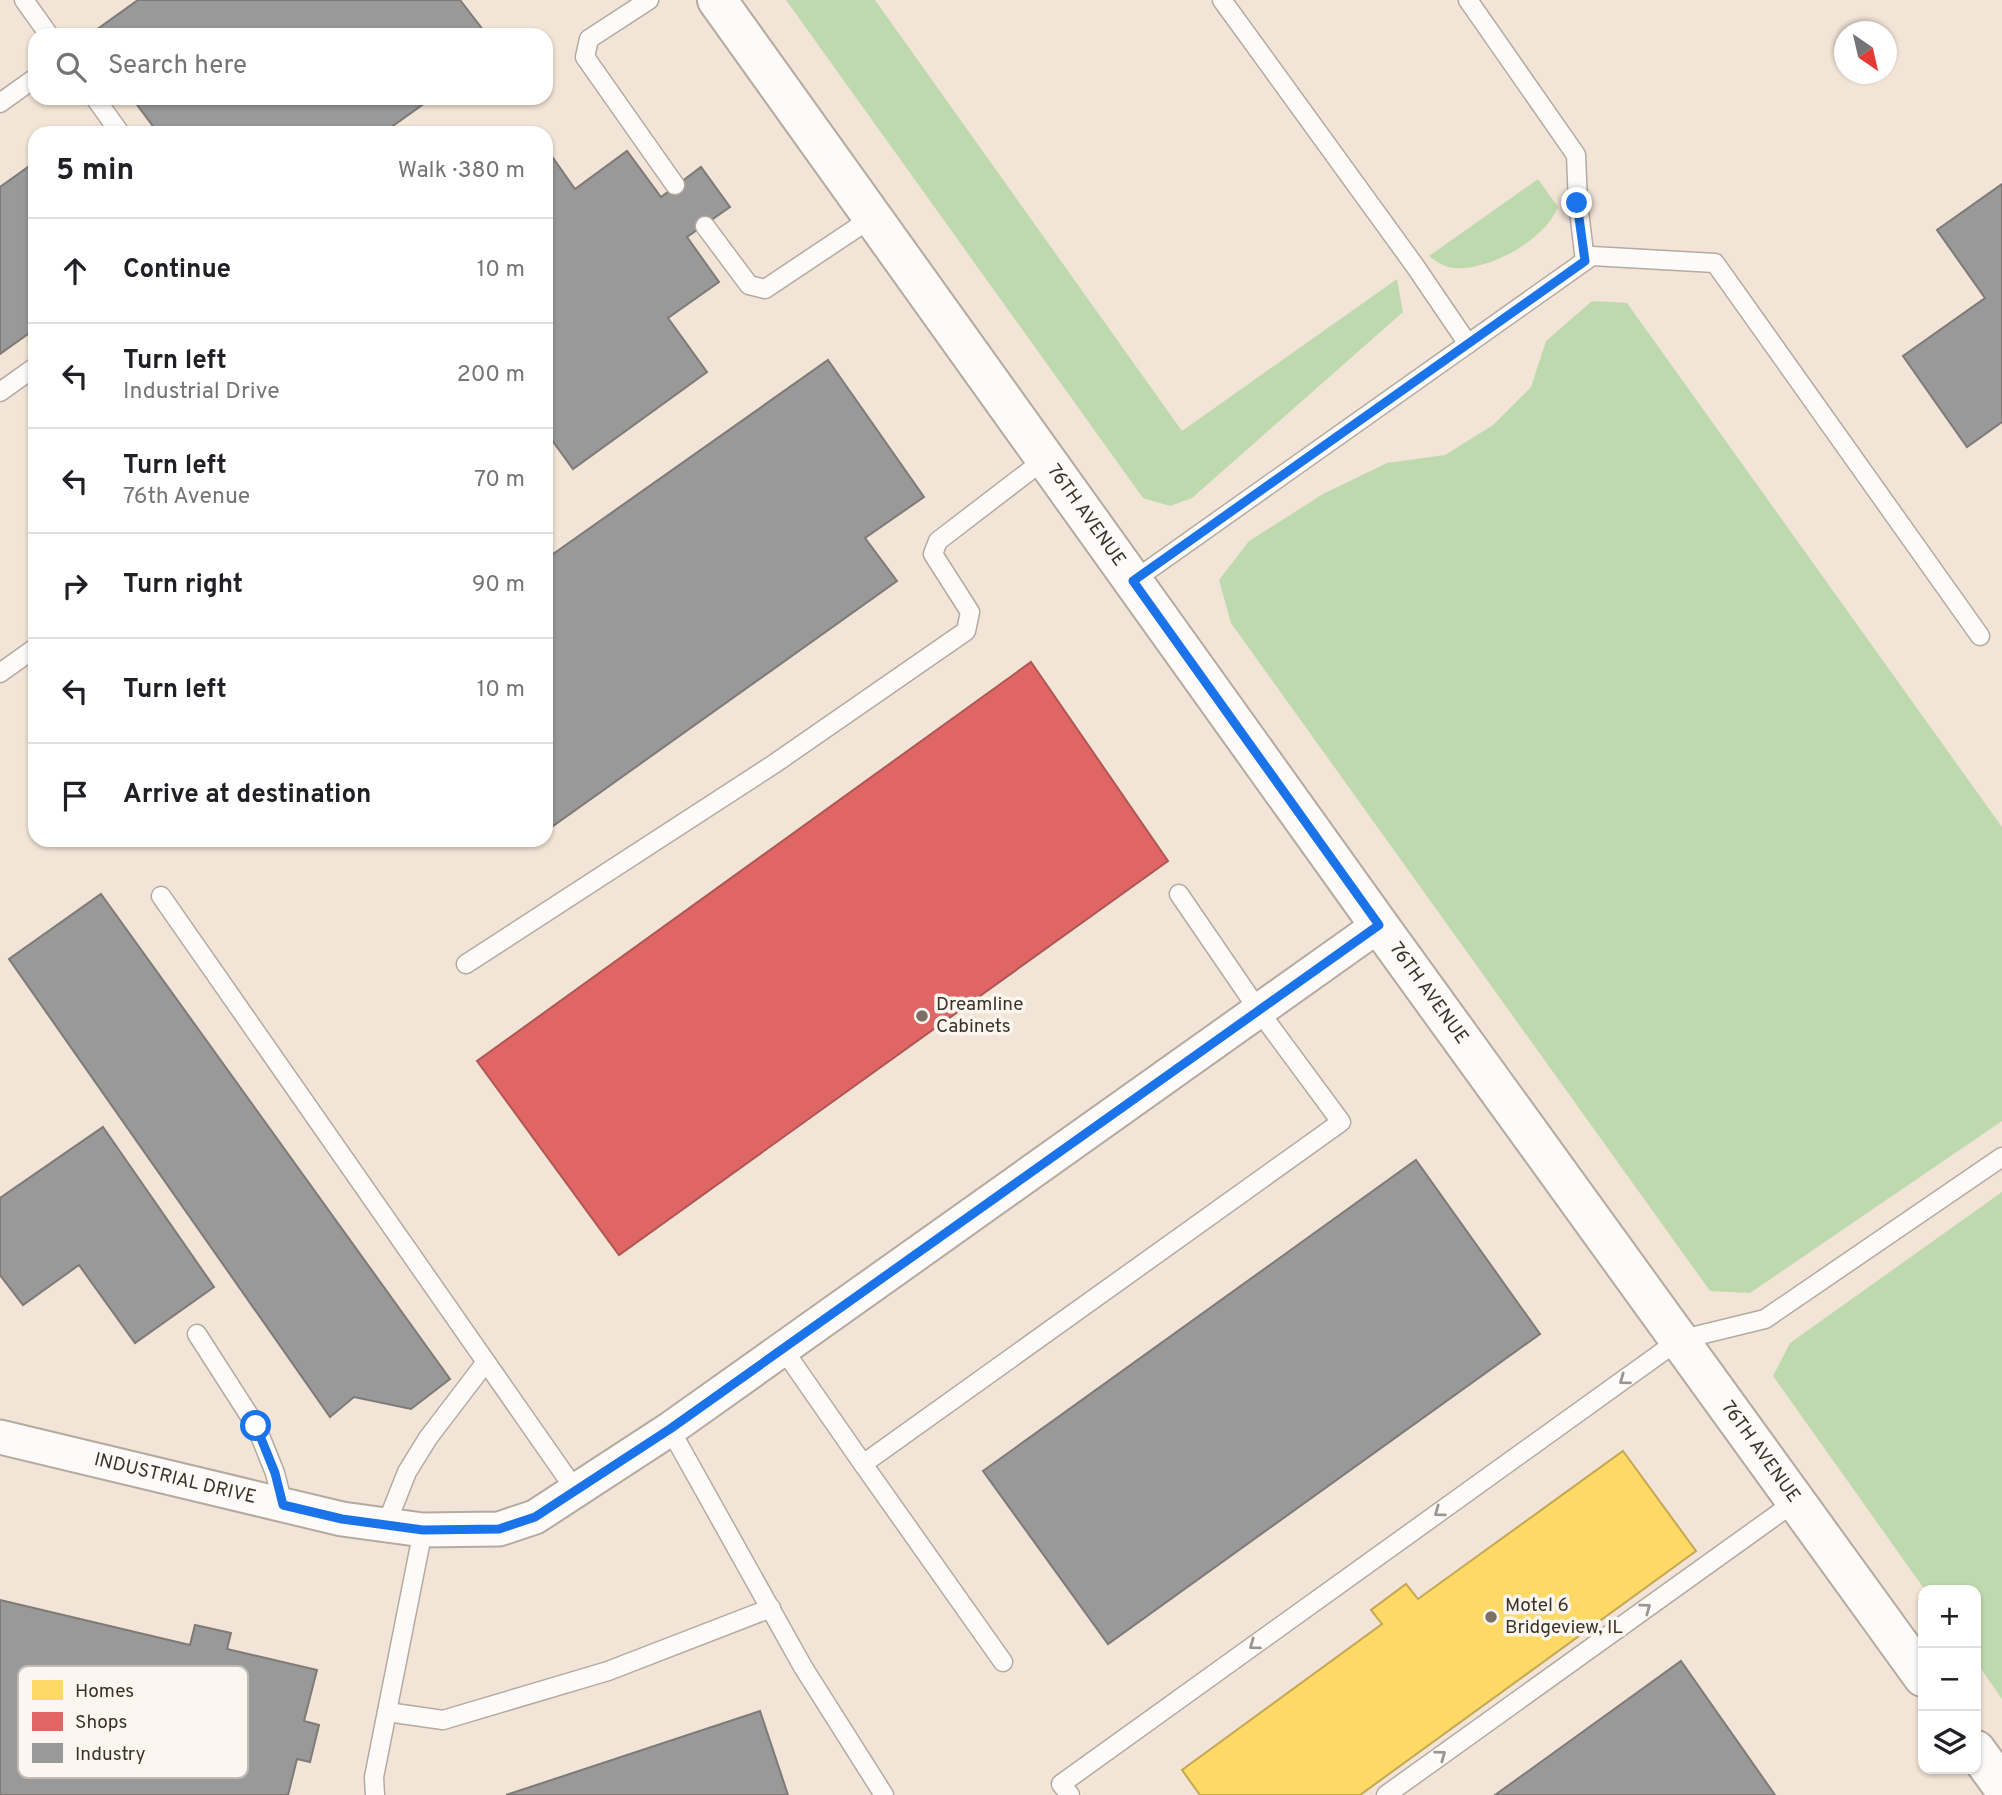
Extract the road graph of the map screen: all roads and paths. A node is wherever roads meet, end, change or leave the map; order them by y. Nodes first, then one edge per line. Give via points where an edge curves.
1 (24, 0) edge
2 (649, 0) edge
3 (717, 0) edge
4 (1222, 0) edge
5 (1468, 0) edge
6 (44, 28) edge
7 (28, 83) edge
8 (0, 103) edge
9 (100, 105) edge
10 (115, 126) edge
11 (675, 185) dead end
12 (873, 217) junction
13 (705, 226) dead end
14 (1585, 261) junction
15 (1468, 344) junction
16 (28, 372) edge
17 (0, 392) edge
18 (1045, 459) junction
19 (1133, 581) junction
20 (1980, 636) dead end
21 (28, 653) edge
22 (0, 673) edge
23 (1179, 894) dead end
24 (161, 897) dead end
25 (1379, 925) junction
26 (466, 964) dead end
27 (1259, 1011) junction
28 (2002, 1157) edge
29 (197, 1334) dead end
30 (1679, 1340) junction
31 (783, 1349) junction
32 (486, 1362) junction
33 (670, 1429) junction
34 (0, 1437) edge
35 (863, 1464) junction
36 (576, 1491) junction
37 (1796, 1501) junction
38 (283, 1505) junction
39 (386, 1525) junction
40 (423, 1530) junction
41 (771, 1608) junction
42 (1003, 1662) dead end
43 (1918, 1670) edge
44 (387, 1712) junction
45 (1981, 1757) edge
46 (2002, 1786) edge
47 (375, 1795) edge
48 (884, 1795) edge
49 (1070, 1795) edge
50 (1386, 1795) edge

1 - 6 lane
2 - 11 lane via 589,39 585,57
3 - 12 street, 76TH AVENUE
4 - 15 lane
5 - 14 lane via 1576,155
7 - 8 lane
9 - 10 lane
12 - 13 lane via 765,289 749,285
12 - 18 street, 76TH AVENUE
14 - 15 lane
14 - 20 lane via 1592,256 1715,263
15 - 19 lane
16 - 17 lane
18 - 19 street, 76TH AVENUE
18 - 26 lane via 938,541 933,554 970,612 966,631 774,764
19 - 25 street, 76TH AVENUE
21 - 22 lane
23 - 27 lane
24 - 32 lane
25 - 27 street, INDUSTRIAL DRIVE
25 - 30 street, 76TH AVENUE
27 - 31 street, INDUSTRIAL DRIVE
27 - 35 lane via 1341,1122
28 - 30 lane via 1765,1319
29 - 38 lane via 256,1426
30 - 37 street, 76TH AVENUE
30 -> 49 lane via 1061,1784
31 - 33 street, INDUSTRIAL DRIVE
31 - 35 lane
32 - 36 lane
32 - 39 lane via 407,1472
33 - 36 street, INDUSTRIAL DRIVE
33 - 41 lane
34 - 38 street, INDUSTRIAL DRIVE
35 - 42 lane
36 - 40 street, INDUSTRIAL DRIVE via 535,1517 499,1529
37 - 43 street, 76TH AVENUE
50 -> 37 lane
38 - 39 street, INDUSTRIAL DRIVE
39 - 40 street, INDUSTRIAL DRIVE
40 - 44 lane
41 - 44 lane via 608,1671 443,1720
41 - 48 lane
44 - 47 lane via 374,1777
45 - 46 street

